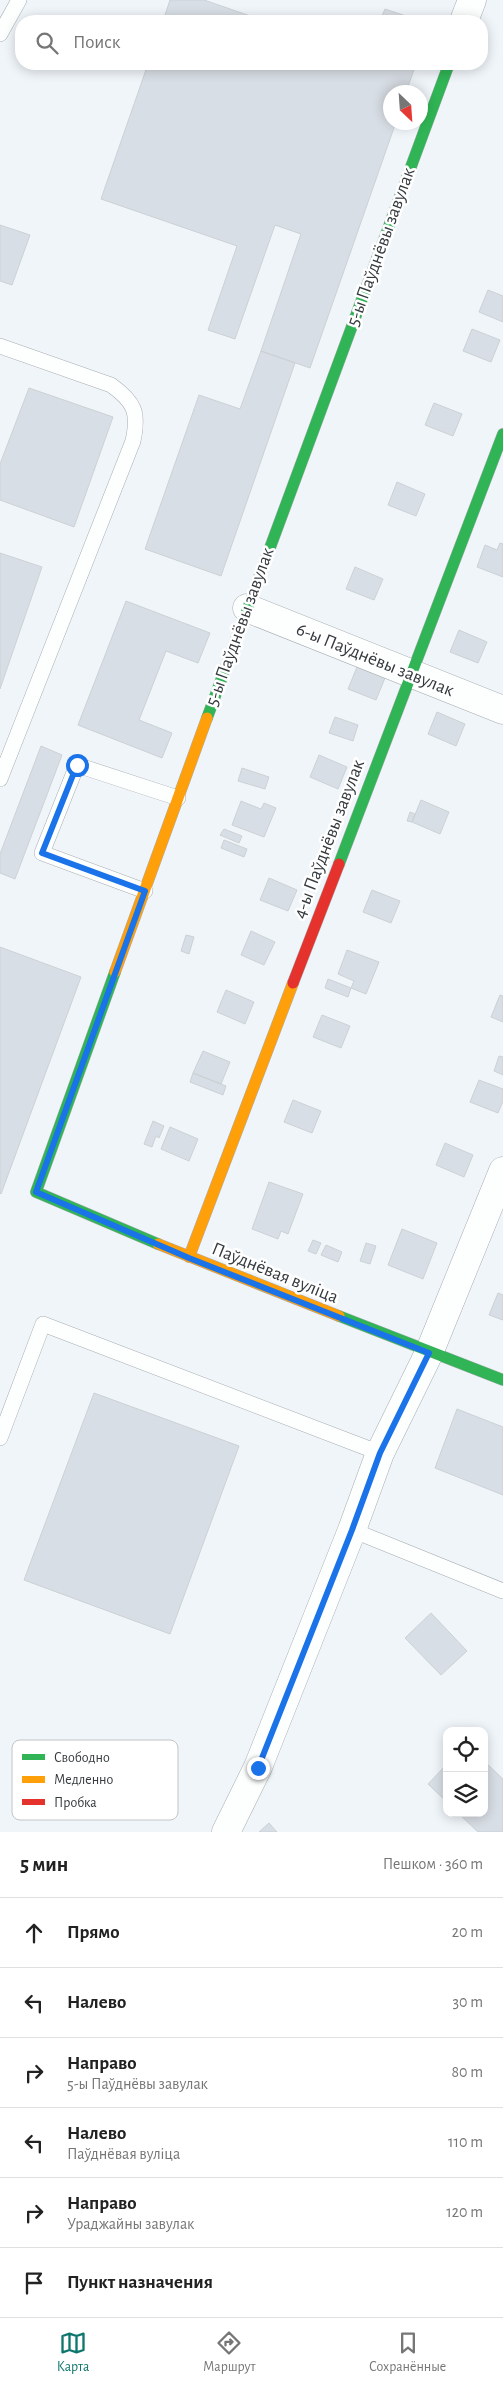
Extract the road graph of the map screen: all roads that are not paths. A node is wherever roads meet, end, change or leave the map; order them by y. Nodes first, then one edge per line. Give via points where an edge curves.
1 (19, 0) edge
2 (472, 0) edge
3 (466, 15) edge
4 (0, 34) edge
5 (446, 70) edge
6 (0, 346) edge
7 (503, 434) edge
8 (247, 608) junction
9 (410, 675) junction
10 (503, 710) edge
11 (0, 779) edge
12 (178, 798) junction
13 (145, 891) junction
14 (503, 1171) edge
15 (36, 1192) joint
16 (189, 1258) junction
17 (429, 1353) junction
18 (503, 1380) edge
19 (0, 1438) edge
20 (380, 1453) junction
21 (352, 1530) junction
22 (503, 1591) edge
23 (226, 1832) edge

1 - 4 lane
2 - 3 street
5 - 8 street, 5-ы Паўднёвы завулак
6 - 11 lane via 111,385 133,406 137,423 130,450
7 - 9 street, 4-ы Паўднёвы завулак
8 - 9 street, 6-ы Паўднёвы завулак
8 - 12 street, 5-ы Паўднёвы завулак
9 - 10 street, 6-ы Паўднёвы завулак
9 - 16 street, 4-ы Паўднёвы завулак
12 - 13 street, 5-ы Паўднёвы завулак
12 - 13 lane via 77,765 42,853
13 - 15 street, 5-ы Паўднёвы завулак
14 - 17 street
15 - 16 street, Паўднёвая вуліца
16 - 17 street, Паўднёвая вуліца
17 - 18 street, Паўднёвая вуліца
17 - 20 street
19 - 20 lane via 42,1324
20 - 21 street
21 - 22 lane
21 - 23 street via 258,1768

